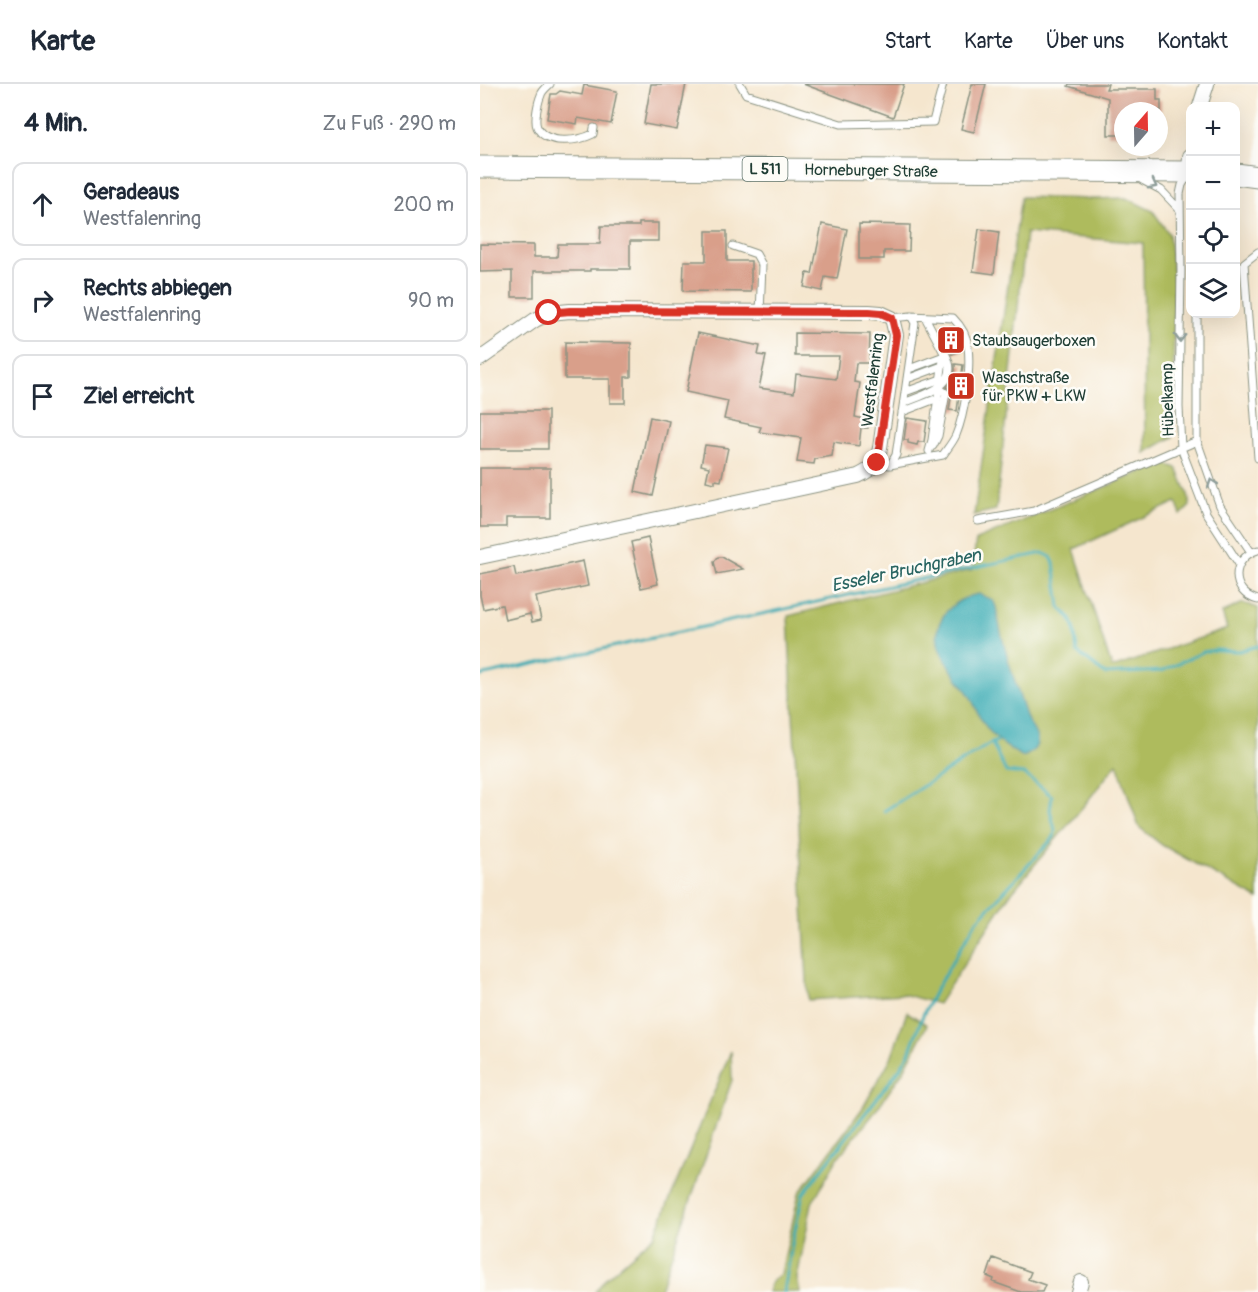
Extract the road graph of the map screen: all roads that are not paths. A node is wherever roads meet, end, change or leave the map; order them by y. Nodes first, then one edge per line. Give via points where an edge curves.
1 (550, 84) edge
2 (740, 84) edge
3 (943, 84) edge
4 (1207, 84) edge
5 (1201, 102) edge
6 (594, 128) dead end
7 (480, 167) edge
8 (1186, 171) edge
9 (1119, 172) junction
10 (1240, 175) edge
11 (1258, 177) edge
12 (1186, 178) edge
13 (1179, 209) junction
14 (733, 246) dead end
15 (1258, 252) edge
16 (760, 313) junction
17 (911, 316) junction
18 (925, 317) junction
19 (892, 318) junction
20 (1197, 318) edge
21 (944, 354) junction
22 (480, 359) edge
23 (942, 366) junction
24 (909, 369) junction
25 (907, 379) junction
26 (941, 379) junction
27 (939, 388) junction
28 (905, 392) junction
29 (938, 398) junction
30 (904, 403) junction
31 (902, 412) junction
32 (1197, 441) junction
33 (1181, 448) junction
34 (927, 455) junction
35 (1258, 458) edge
36 (884, 464) junction
37 (1220, 506) junction
38 (1206, 513) junction
39 (978, 521) dead end
40 (1255, 551) edge
41 (480, 557) edge
42 (1239, 564) junction
43 (1258, 600) edge

1 - 6 lane via 541,94 537,128 555,139 573,140 593,134
2 - 3 lane via 746,94 841,124 933,122
4 - 5 street
7 - 9 main road, Horneburger Straße / L 511
8 - 9 main road, Horneburger Straße / L 511
9 -> 13 lane via 1151,183
10 - 11 main road
12 - 13 lane, Hübelkamp
13 -> 33 lane, Hübelkamp
14 - 16 lane via 756,254 762,265
15 - 35 lane via 1244,263
16 - 19 street, Westfalenring via 869,312
16 - 22 street, Westfalenring via 549,313
17 - 18 lane
17 - 19 lane
17 - 24 lane via 915,323
18 - 21 lane
18 - 34 lane via 953,318 968,345 969,366 956,436 943,454
19 - 36 street, Westfalenring via 896,335
20 - 32 lane, Hübelkamp
21 - 23 lane
21 - 24 lane
21 - 27 lane via 950,363 948,380
23 - 25 lane
23 - 26 lane
24 - 25 lane
25 - 28 lane
26 - 27 lane
26 - 28 lane
27 - 29 lane
27 - 30 lane
27 - 34 lane via 946,393 944,409 938,436
28 - 30 lane
29 - 31 lane
29 - 34 lane
30 - 31 lane
31 - 36 lane via 896,455
32 - 33 lane
37 -> 32 lane, Hübelkamp
33 - 38 lane, Hübelkamp
33 - 39 lane via 1035,511
34 - 36 lane
36 - 41 street via 858,476
37 - 38 lane
37 - 40 lane, Hübelkamp
38 - 42 lane, Hübelkamp
40 - 42 lane
42 - 43 lane, Hübelkamp via 1236,573 1241,590

